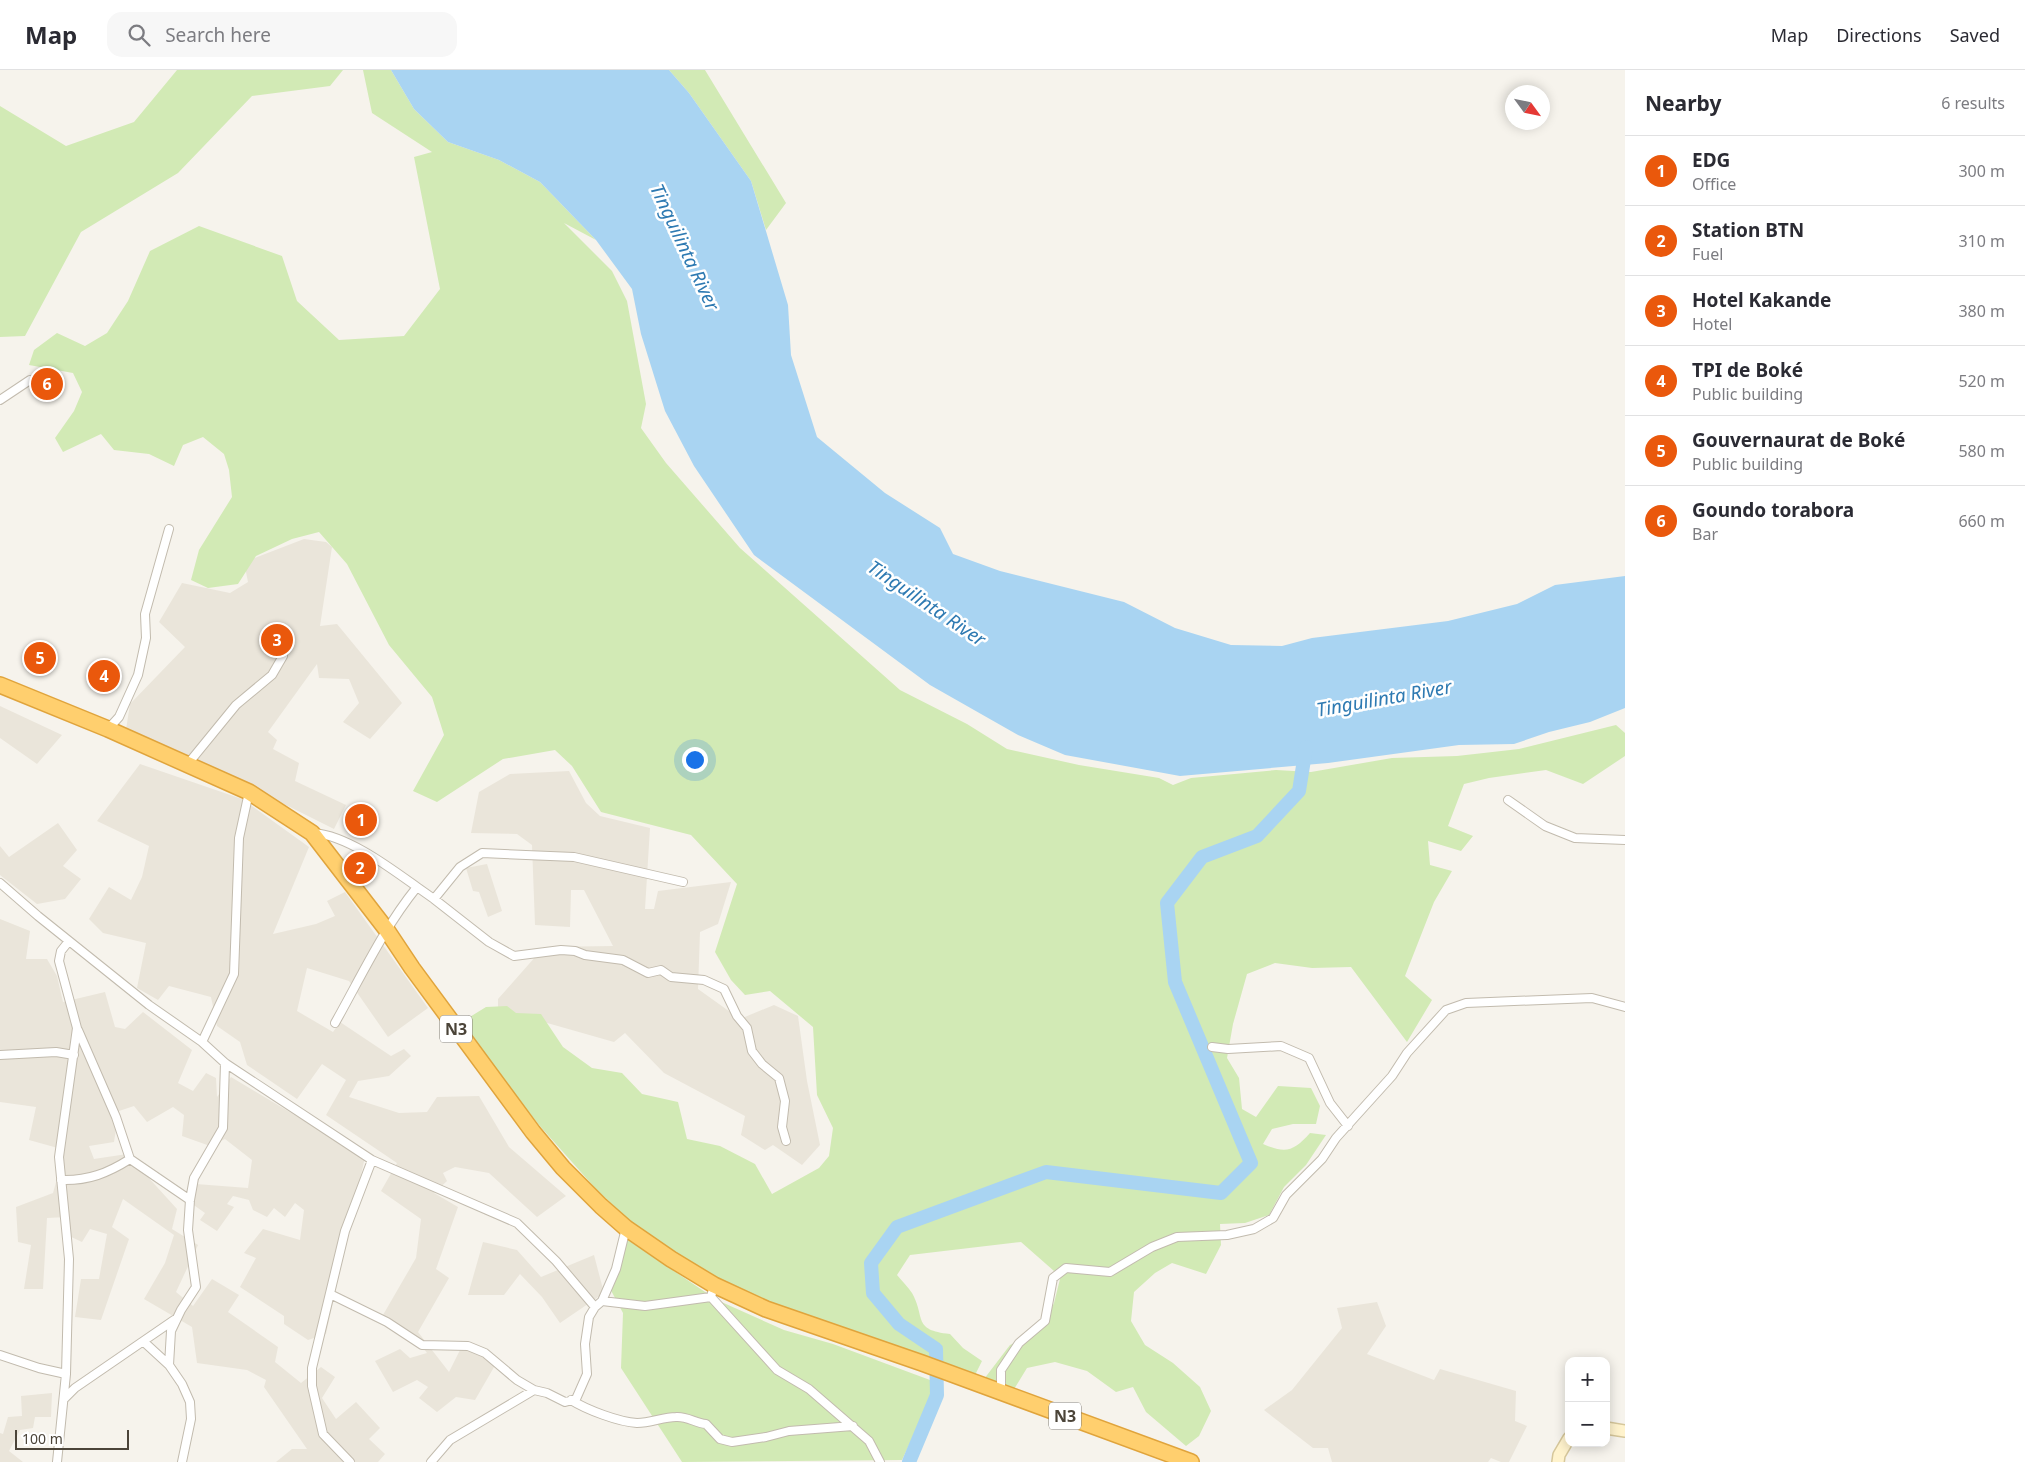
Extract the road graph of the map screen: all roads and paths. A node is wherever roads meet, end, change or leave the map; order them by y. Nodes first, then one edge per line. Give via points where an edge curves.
1 (30, 380) dead end
2 (0, 400) edge
3 (169, 529) dead end
4 (283, 656) dead end
5 (0, 685) edge
6 (108, 729) junction
7 (187, 764) junction
8 (249, 792) junction
9 (1508, 800) dead end
10 (312, 833) junction
11 (1625, 840) edge
12 (683, 882) dead end
13 (0, 883) edge
14 (417, 887) junction
15 (434, 899) junction
16 (386, 929) junction
17 (69, 941) junction
18 (1625, 1008) edge
19 (335, 1023) dead end
20 (77, 1028) junction
21 (202, 1042) junction
22 (1212, 1047) dead end
23 (0, 1055) edge
24 (74, 1055) junction
25 (225, 1063) junction
26 (1348, 1126) junction
27 (786, 1141) dead end
28 (130, 1159) junction
29 (372, 1160) junction
30 (61, 1180) junction
31 (190, 1200) junction
32 (626, 1228) junction
33 (713, 1291) junction
34 (330, 1294) junction
35 (602, 1301) junction
36 (595, 1307) junction
37 (178, 1317) junction
38 (144, 1342) junction
39 (0, 1355) edge
40 (169, 1365) junction
41 (66, 1374) junction
42 (534, 1390) junction
43 (1001, 1392) junction
44 (64, 1399) junction
45 (571, 1400) junction
46 (853, 1426) junction
47 (1610, 1429) edge
48 (1625, 1431) edge
49 (1565, 1447) edge
50 (57, 1462) edge
51 (182, 1462) edge
52 (350, 1462) edge
53 (431, 1462) edge
54 (880, 1462) edge
55 (1191, 1462) edge
56 (1558, 1462) edge

1 - 2 street
3 - 6 street via 145,614 146,638 138,675 119,717
4 - 7 street via 272,675 236,705
5 - 6 highway, N3
6 - 7 highway, N3
7 - 8 highway, N3
8 - 10 highway, N3
8 - 21 street via 239,838 234,974
9 - 11 street via 1545,826 1575,838
10 - 14 street via 330,834 390,867
10 - 16 highway, N3
12 - 15 street via 574,857 482,852 460,867
13 - 17 street
14 - 15 street
14 - 16 street
15 - 27 street via 488,942 514,956 575,951 623,960 648,973 662,970 671,977 704,980 724,989 737,1016 747,1028 752,1051 779,1078 785,1101 782,1127
16 - 19 street
16 - 32 highway, N3 via 532,1132 563,1168
17 - 20 street via 61,951 59,961
17 - 21 street
18 - 26 street via 1592,998 1466,1003 1446,1010 1407,1052 1392,1076
20 - 24 street
20 - 28 street via 116,1117
21 - 25 street
22 - 26 street via 1281,1046 1309,1058 1330,1103
23 - 24 street via 56,1052
24 - 30 street via 59,1157
25 - 29 street
25 - 31 street via 223,1128 194,1178
26 - 43 street via 1322,1159 1286,1195 1274,1218 1254,1230 1227,1235 1177,1237 1144,1251 1110,1272 1066,1268 1052,1278 1045,1321 1019,1343 1001,1370
28 - 30 street via 107,1173 77,1181
28 - 31 street
29 - 34 street via 345,1231
29 - 36 street via 517,1223 556,1261
30 - 41 street via 69,1259
31 - 37 street via 188,1230 196,1287
32 - 33 highway, N3
32 - 35 street via 616,1270
33 - 35 street via 645,1306
33 - 43 highway, N3
33 - 46 street via 777,1370 810,1389
34 - 42 street via 387,1322 422,1345 468,1346 485,1352 516,1380
34 - 52 street via 312,1368 312,1386 323,1434
35 - 36 street
36 - 45 street via 586,1329 587,1374 582,1390 576,1399
37 - 38 street
37 - 40 street via 171,1331
38 - 40 street
38 - 44 street via 75,1388
39 - 41 street
40 - 51 street via 190,1402
41 - 44 street
42 - 45 street via 565,1402
42 - 53 street via 450,1440
43 - 55 highway, N3
44 - 50 street
45 - 46 street via 587,1410 636,1423 678,1416 686,1418 697,1424 706,1424 720,1439 732,1442 789,1431
46 - 54 street via 869,1441
47 - 48 street
49 - 56 street

